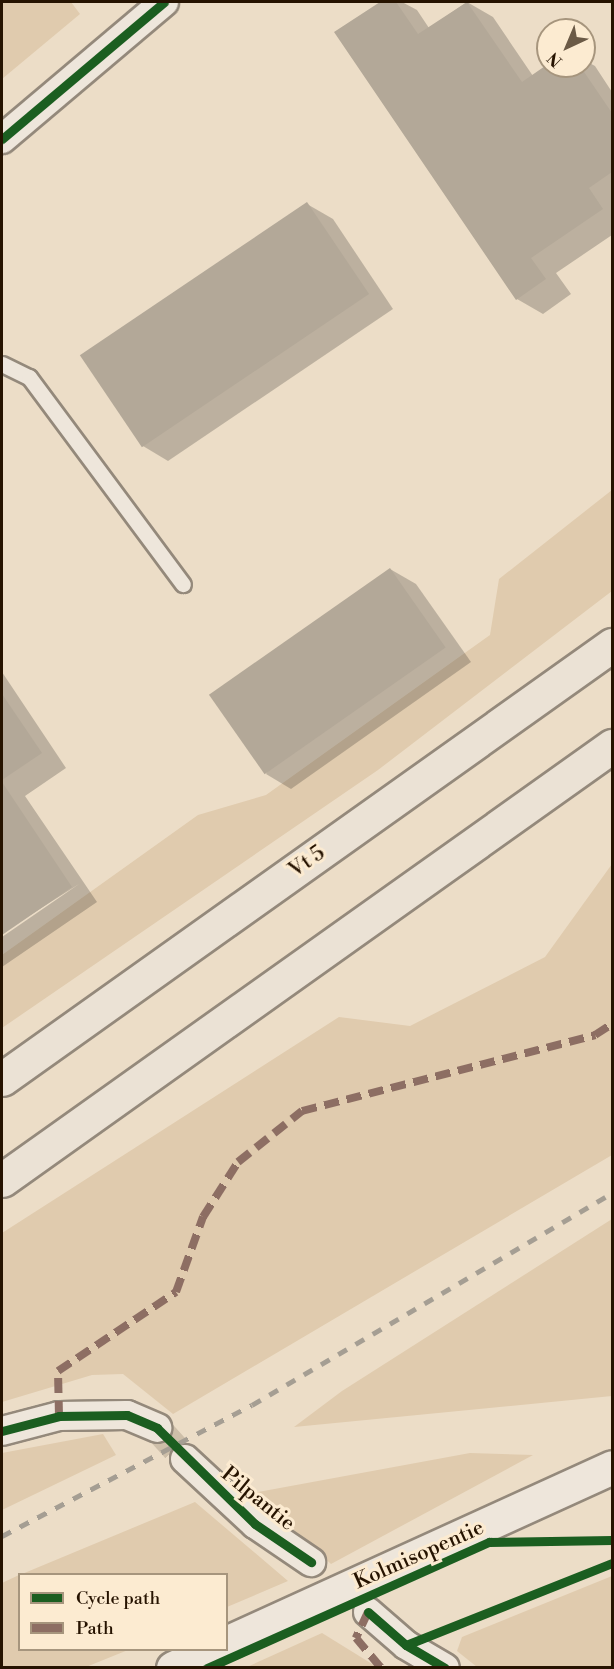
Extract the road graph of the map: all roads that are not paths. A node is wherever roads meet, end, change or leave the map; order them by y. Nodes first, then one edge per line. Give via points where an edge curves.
1 (164, 2) edge
2 (2, 139) edge
3 (2, 364) edge
4 (183, 584) dead end
5 (612, 645) edge
6 (612, 746) edge
7 (2, 1079) edge
8 (2, 1180) edge
9 (157, 1428) tunnel mouth
10 (2, 1431) edge
11 (186, 1458) tunnel mouth
12 (612, 1467) edge
13 (311, 1562) dead end
14 (368, 1612) dead end
15 (228, 1642) edge
16 (210, 1651) edge
17 (172, 1668) edge
18 (444, 1668) edge

1 - 2 street
3 - 4 lane via 29,377
5 - 7 highway, Vt 5
6 - 8 highway
9 - 10 street via 127,1415 58,1416
11 - 13 street, Pilpantie via 255,1524
12 - 15 main road, Kolmisopentie
14 - 18 street via 406,1645
16 - 17 main road

